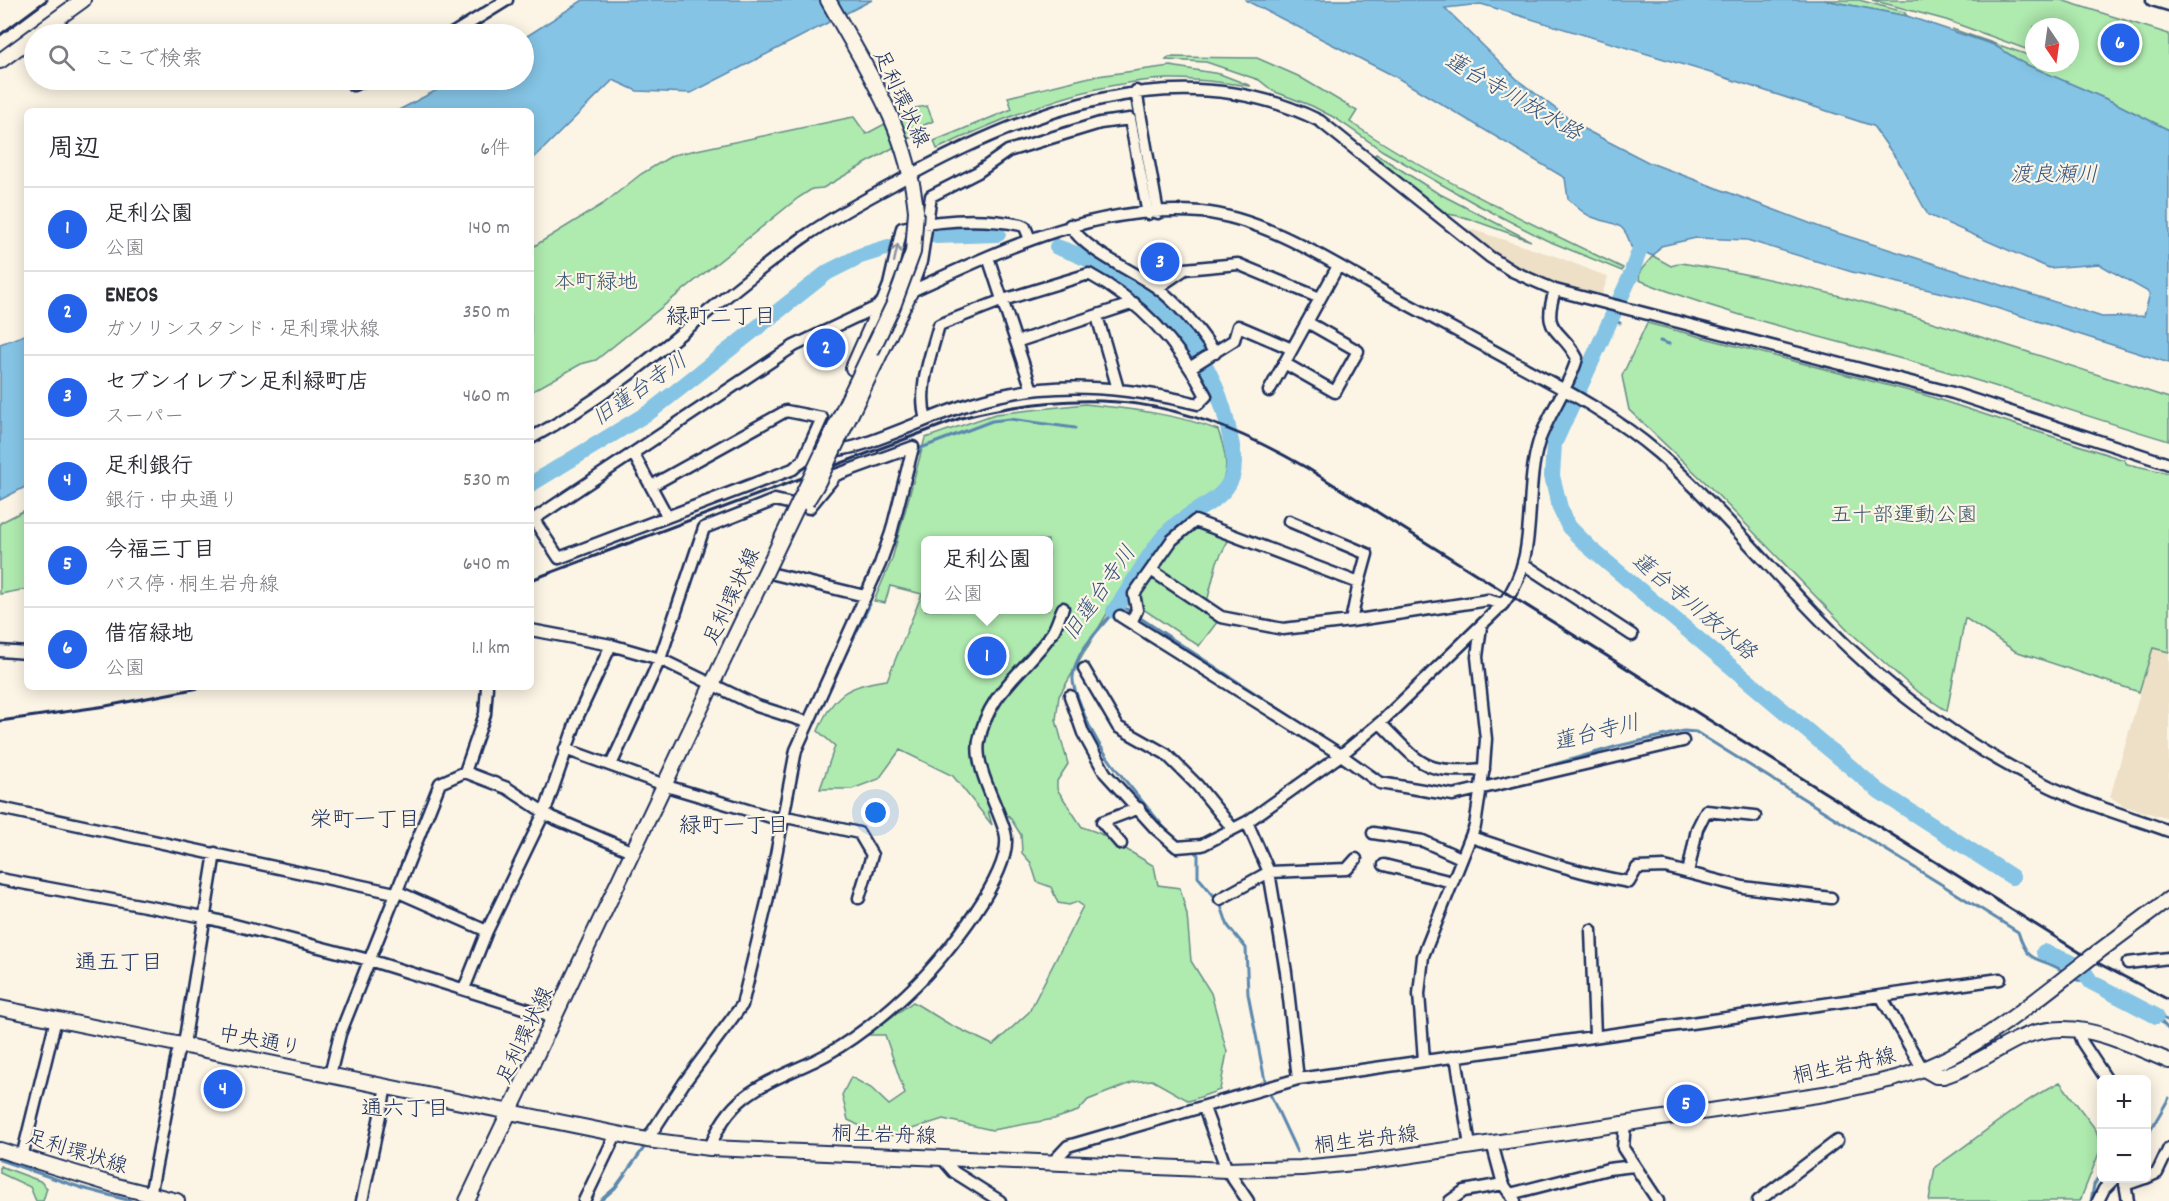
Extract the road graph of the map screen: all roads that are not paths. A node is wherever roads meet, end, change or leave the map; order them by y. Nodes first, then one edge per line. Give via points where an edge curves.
1 (83, 0) edge
2 (507, 0) edge
3 (828, 0) edge
4 (2152, 0) edge
5 (2169, 5) edge
6 (50, 24) edge
7 (468, 24) edge
8 (24, 43) edge
9 (0, 61) edge
10 (1136, 91) junction
11 (910, 167) junction
12 (1153, 214) junction
13 (929, 223) junction
14 (1070, 225) junction
15 (1030, 238) junction
16 (988, 257) junction
17 (1338, 266) junction
18 (1157, 288) junction
19 (1555, 290) junction
20 (910, 292) junction
21 (1320, 298) junction
22 (1003, 300) junction
23 (1134, 303) junction
24 (881, 305) junction
25 (1097, 316) junction
26 (1307, 322) junction
27 (1016, 342) junction
28 (1292, 349) junction
29 (1213, 354) junction
30 (1284, 363) junction
31 (1194, 365) junction
32 (1118, 389) junction
33 (1032, 390) junction
34 (1566, 390) junction
35 (1269, 391) dead end
36 (926, 420) junction
37 (534, 436) edge
38 (633, 453) junction
39 (803, 460) junction
40 (2169, 464) edge
41 (651, 486) junction
42 (667, 516) junction
43 (534, 520) edge
44 (790, 520) junction
45 (1289, 521) dead end
46 (534, 524) edge
47 (1525, 565) junction
48 (1151, 570) junction
49 (774, 574) dead end
50 (1359, 583) junction
51 (865, 597) junction
52 (1503, 604) junction
53 (1062, 608) dead end
54 (1120, 616) dead end
55 (1352, 621) junction
56 (1131, 623) junction
57 (1481, 626) junction
58 (534, 631) edge
59 (1632, 635) dead end
60 (611, 645) junction
61 (0, 651) edge
62 (24, 653) edge
63 (660, 659) junction
64 (1084, 669) dead end
65 (712, 685) junction
66 (487, 690) edge
67 (1070, 696) dead end
68 (807, 722) junction
69 (1380, 723) junction
70 (1683, 741) dead end
71 (565, 749) junction
72 (1341, 755) junction
73 (611, 765) junction
74 (1484, 769) junction
75 (465, 772) junction
76 (664, 783) junction
77 (1480, 790) junction
78 (0, 808) edge
79 (1139, 808) junction
80 (545, 811) junction
81 (1755, 816) dead end
82 (785, 818) junction
83 (1247, 822) junction
84 (1233, 829) junction
85 (2169, 831) edge
86 (1372, 833) dead end
87 (1471, 837) junction
88 (1121, 844) dead end
89 (631, 851) junction
90 (215, 853) junction
91 (1461, 858) junction
92 (1356, 859) dead end
93 (1384, 865) dead end
94 (1269, 872) junction
95 (1688, 873) junction
96 (0, 879) edge
97 (1452, 882) junction
98 (395, 892) junction
99 (859, 898) dead end
100 (1831, 898) dead end
101 (1220, 899) dead end
102 (2169, 899) edge
103 (204, 917) junction
104 (1591, 930) dead end
105 (487, 931) junction
106 (2169, 957) edge
107 (369, 960) junction
108 (2128, 963) dead end
109 (2000, 979) dead end
110 (464, 989) junction
111 (1881, 996) junction
112 (0, 1008) edge
113 (555, 1018) junction
114 (57, 1019) junction
115 (2077, 1029) junction
116 (1595, 1036) junction
117 (181, 1046) junction
118 (1456, 1056) junction
119 (1425, 1060) junction
120 (2169, 1061) edge
121 (1922, 1068) junction
122 (330, 1075) junction
123 (2104, 1075) edge
124 (1298, 1079) junction
125 (386, 1087) junction
126 (1204, 1108) junction
127 (511, 1113) junction
128 (1625, 1123) junction
129 (616, 1134) junction
130 (646, 1140) junction
131 (1837, 1141) dead end
132 (1492, 1143) junction
133 (1470, 1146) junction
134 (710, 1148) junction
135 (2169, 1148) edge
136 (0, 1150) edge
137 (22, 1157) junction
138 (941, 1157) junction
139 (1052, 1162) junction
140 (1634, 1166) junction
141 (1227, 1170) junction
142 (2151, 1176) edge
143 (2111, 1183) edge
144 (2125, 1183) edge
145 (1503, 1184) junction
146 (1513, 1197) edge
147 (150, 1198) edge
148 (177, 1201) edge
149 (362, 1201) edge
150 (467, 1201) edge
151 (585, 1201) edge
152 (1000, 1201) edge
153 (1248, 1201) edge
154 (1450, 1201) edge
155 (1658, 1201) edge
156 (1758, 1201) edge
157 (2098, 1201) edge
158 (2128, 1201) edge

1 - 6 main road
2 - 7 street
3 - 11 main road, 足利環状線 via 889,111
4 - 5 street
8 - 9 main road
10 - 11 street via 1039,116
10 - 12 street
10 - 19 street via 1184,89 1251,96 1305,114 1334,130 1490,257
11 - 37 street via 805,236 596,401
11 - 44 main road, 足利環状線, bridge via 916,211 912,252 901,285
12 - 13 street via 1133,122 1127,118 1058,134 1002,154 978,172 931,196
12 - 14 street
12 - 17 street via 1199,212 1248,222
13 - 15 street via 1008,222 1025,227
13 - 20 street via 919,271
24 -> 13 street via 902,228
14 - 15 street
14 - 18 street via 1083,242
15 - 16 street
16 - 20 street
16 - 22 street
17 - 21 street
17 - 34 street
18 - 21 street via 1185,269 1239,264
18 - 29 street via 1198,327
19 - 34 street via 1549,320 1577,358
19 - 40 street via 1953,393
20 - 24 street
20 - 44 main road, bridge via 816,486
21 - 26 street
22 - 23 street via 1089,274
22 - 27 street
22 - 36 street via 939,324 922,392
23 - 25 street
23 - 31 street
24 - 38 street via 794,346
24 - 44 main road via 794,492
25 - 27 street
25 - 32 street
26 - 28 street
26 - 30 street via 1358,351 1335,392
27 - 33 street
28 - 29 street via 1238,326 1234,340
28 - 30 street
29 - 31 street
30 - 35 street
31 - 32 street via 1206,396 1198,404
32 - 33 street
33 - 36 street via 974,402
34 - 47 street via 1540,440 1533,465
34 - 85 street via 1656,451 1827,628 1922,709 2050,786
36 - 39 street via 860,446 833,449
38 - 41 street
38 - 43 street
39 - 41 street via 822,418 786,411
39 - 42 street via 793,469
41 - 42 street
42 - 46 street via 559,558
44 - 65 main road, 足利環状線, bridge
45 - 50 street via 1367,554
47 - 52 street
47 - 59 street
48 - 50 street via 1172,540 1195,521
48 - 55 street via 1221,616 1283,628
48 - 56 street via 1134,594 1137,610
49 - 51 street
50 - 55 street
51 - 63 street via 891,533 913,447 836,475 808,508 775,500 704,528
51 - 68 street
52 - 55 street via 1488,600
52 - 57 street
53 - 134 street via 1053,632 990,704 979,743 981,764 1006,834 1006,850 995,879 971,918 915,986 853,1037 814,1061 763,1083 734,1105 722,1120
54 - 56 street
56 - 72 street
57 - 69 street
57 - 74 street via 1478,657 1486,739
58 - 60 street
60 - 63 street
60 - 71 street
61 - 62 street
63 - 65 street
63 - 73 street
64 - 84 street via 1118,727 1166,754
65 - 68 street
65 - 76 main road, 足利環状線
66 - 75 street via 485,714
67 - 79 street via 1083,734 1105,773
68 - 82 street via 796,750
69 - 72 street
69 - 74 street via 1427,767 1450,771
70 - 77 street
71 - 73 street
71 - 80 street
72 - 77 street via 1380,783 1453,795
72 - 83 street
73 - 76 street
74 - 77 street
75 - 80 street via 507,788
75 - 98 street via 440,783
76 - 82 street
76 - 89 main road, 足利環状線
77 - 87 street
78 - 90 street
79 - 84 street via 1177,847 1202,845
79 - 88 street via 1101,822
80 - 89 street
80 - 105 street
81 - 95 street via 1706,811 1697,829
82 - 99 street via 859,833 872,855
82 - 130 street via 742,1005
83 - 84 street
83 - 94 street
86 - 91 street via 1423,841
87 - 91 street
87 - 95 street via 1573,872 1629,882 1638,868 1665,867
89 - 113 main road, 足利環状線
90 - 98 street
90 - 103 street
91 - 97 street
92 - 94 street via 1347,869
93 - 97 street
94 - 101 street
94 - 124 street
95 - 100 street via 1743,887
96 - 103 street
97 - 119 street via 1423,956 1419,994
98 - 105 street
98 - 107 street
102 - 121 main road, 桐生岩舟線, bridge via 2001,1026
103 - 107 street
103 - 117 street
104 - 116 street
105 - 110 street
106 - 108 street
107 - 110 street
107 - 122 street via 340,1034
109 - 111 street
110 - 113 street
111 - 116 street
111 - 121 street
112 - 114 main road, 中央通り
113 - 127 main road, 足利環状線
114 - 117 main road, 中央通り
114 - 137 street
115 - 120 main road via 2118,1039
115 - 121 main road via 2027,1035 1943,1076
115 - 123 street
116 - 118 street
117 - 122 main road, 中央通り
117 - 147 street
118 - 119 street
118 - 133 street
119 - 124 street
121 - 128 main road, 桐生岩舟線 via 1824,1094
122 - 125 main road, 中央通り
124 - 126 street
125 - 127 main road, 中央通り
125 - 149 street
126 - 139 street via 1068,1146
126 - 141 street
127 - 129 main road, 桐生岩舟線
127 - 150 main road, 足利環状線
128 - 132 main road, 桐生岩舟線
128 - 140 street via 1623,1148
129 - 130 main road, 桐生岩舟線
129 - 151 street
130 - 134 main road, 桐生岩舟線
131 - 156 street
132 - 133 main road, 桐生岩舟線
132 - 145 street
133 - 141 main road, 桐生岩舟線 via 1331,1166
134 - 138 main road, 桐生岩舟線
135 - 142 street via 2157,1173
136 - 137 main road, 足利環状線
137 - 147 main road, 足利環状線
138 - 139 main road, 桐生岩舟線
138 - 152 street via 954,1172
139 - 141 main road, 桐生岩舟線
140 - 146 street via 1608,1169
140 - 155 street
141 - 153 street
143 - 157 street
144 - 158 street
145 - 146 street
145 - 154 street via 1464,1191
147 - 148 main road, 足利環状線

